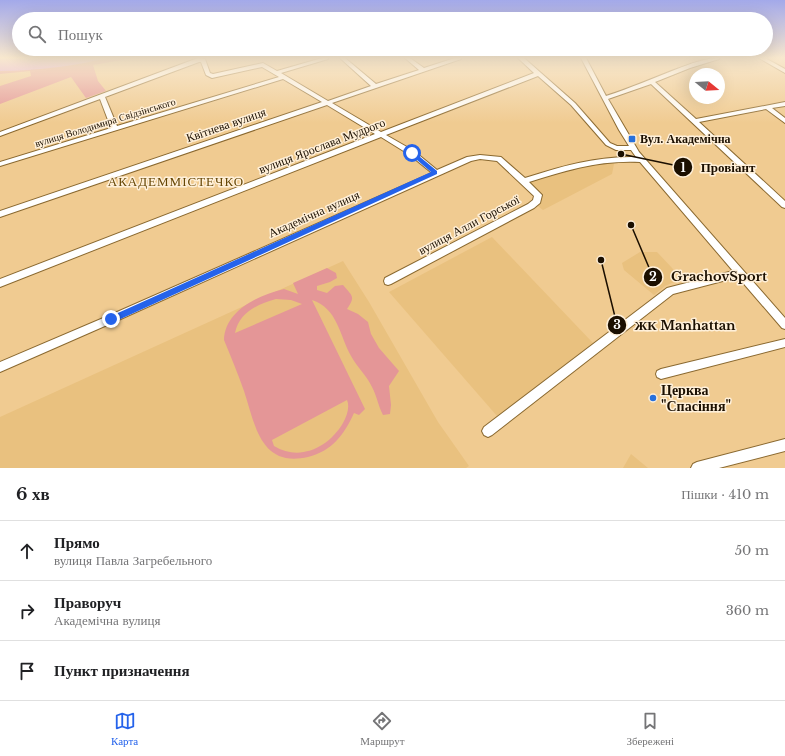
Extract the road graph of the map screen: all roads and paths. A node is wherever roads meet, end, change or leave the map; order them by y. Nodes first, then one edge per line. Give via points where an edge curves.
1 (146, 80) edge
2 (275, 80) edge
3 (289, 80) edge
4 (368, 80) edge
5 (393, 80) edge
6 (521, 80) edge
7 (546, 80) edge
8 (595, 80) edge
9 (654, 80) edge
10 (651, 81) junction
11 (375, 86) junction
12 (102, 96) junction
13 (605, 98) junction
14 (327, 102) junction
15 (785, 104) edge
16 (767, 108) junction
17 (696, 121) junction
18 (785, 121) edge
19 (116, 129) junction
20 (0, 134) edge
21 (382, 134) junction
22 (633, 148) junction
23 (642, 160) junction
24 (0, 164) edge
25 (435, 172) junction
26 (524, 181) junction
27 (785, 205) edge
28 (0, 214) edge
29 (740, 273) junction
30 (388, 281) dead end
31 (0, 283) edge
32 (785, 325) edge
33 (785, 343) edge
34 (0, 367) edge
35 (661, 374) dead end
36 (488, 432) dead end
37 (785, 445) edge
38 (697, 468) edge

1 - 12 street
2 - 19 street, вулиця Володимира Свідзінського
3 - 14 street
4 - 11 street
5 - 11 street, Квітнева вулиця
6 - 21 street, вулиця Ярослава Мудрого
7 - 22 street via 577,108 608,144 616,148
8 - 13 street
9 - 10 street
10 - 13 street
10 - 17 street
11 - 14 street, Квітнева вулиця
12 - 19 street
12 - 20 street
13 - 22 street
14 - 21 street
14 - 28 street, Квітнева вулиця
15 - 16 street
16 - 17 street
16 - 18 street
17 - 27 street
19 - 24 street, вулиця Володимира Свідзінського
21 - 25 street
21 - 31 street, вулиця Ярослава Мудрого
22 - 23 street
23 - 26 street via 600,159
23 - 29 street
25 - 26 street, Академічна вулиця via 469,158 480,157 499,159
25 - 34 street, Академічна вулиця
26 - 30 street, вулиця Алли Горської via 538,194 537,201 531,206
29 - 32 street
29 - 36 street via 670,291
33 - 35 street
37 - 38 street

